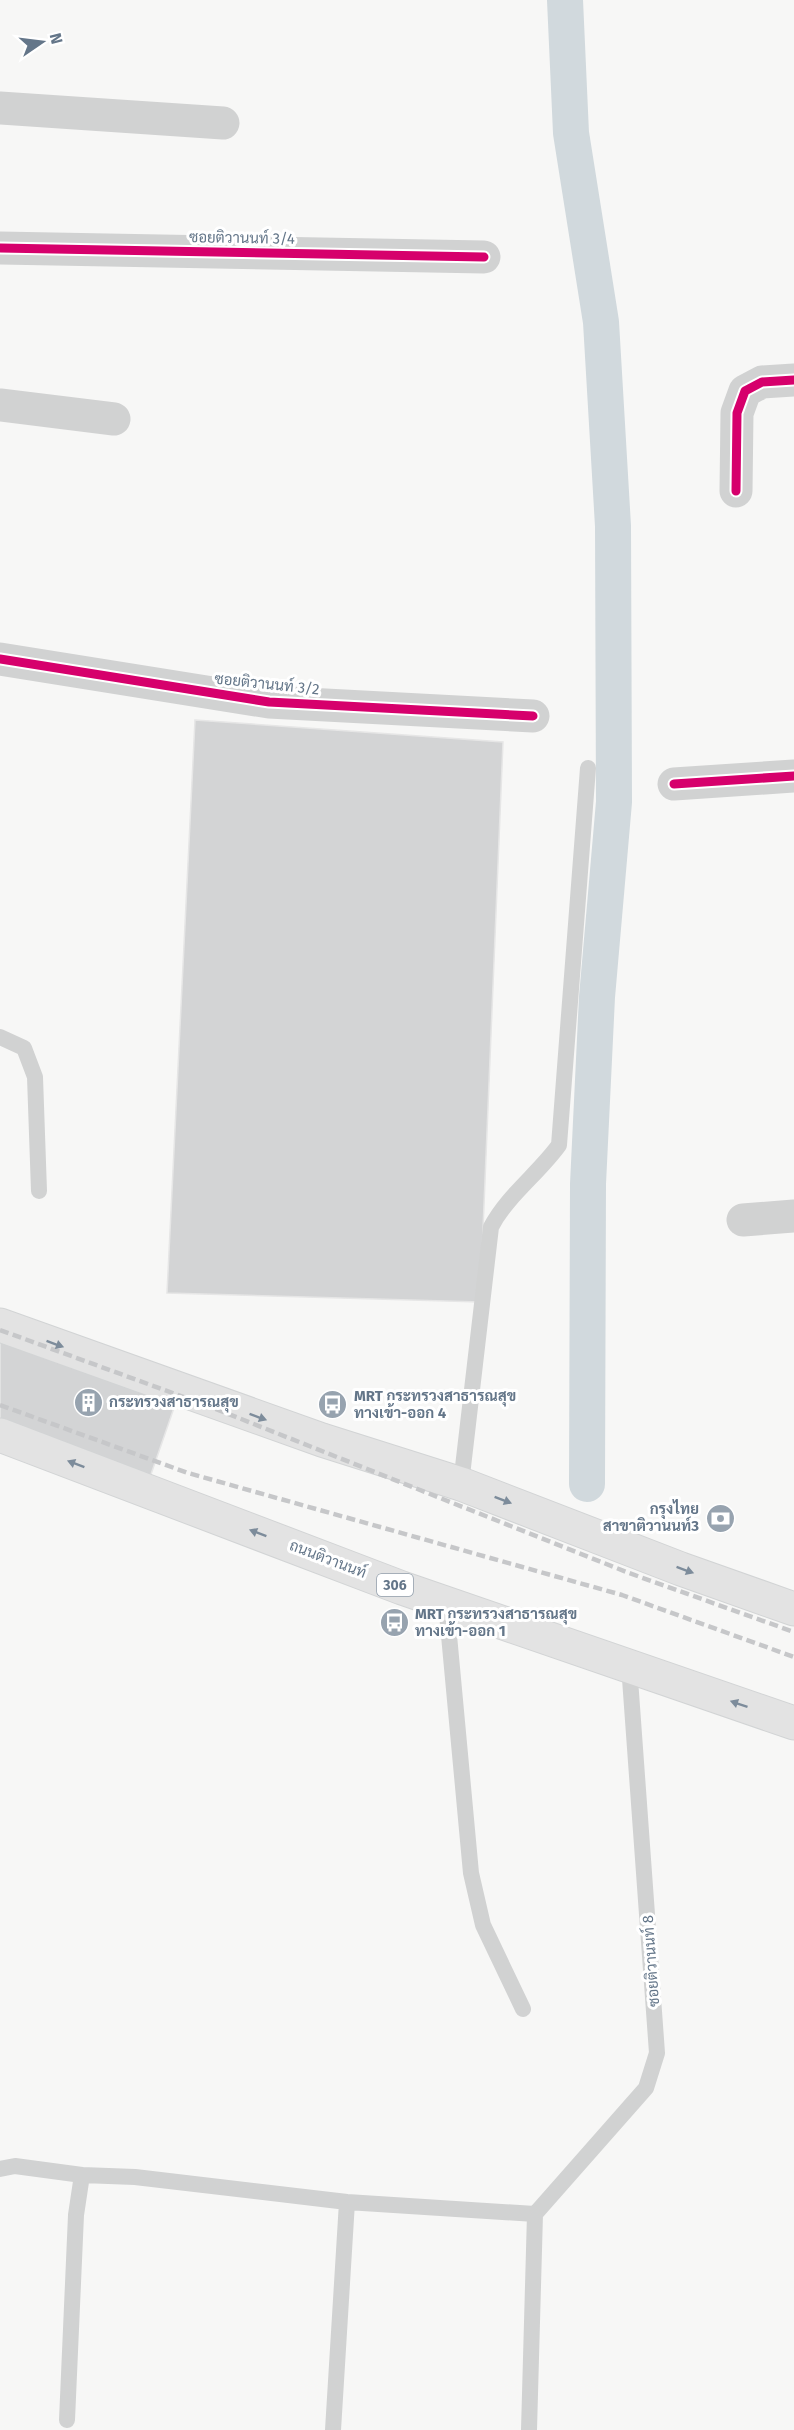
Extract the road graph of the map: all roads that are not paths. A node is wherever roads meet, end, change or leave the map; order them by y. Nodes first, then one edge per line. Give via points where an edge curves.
1 (0, 108) edge
2 (223, 123) dead end
3 (0, 248) edge
4 (484, 257) dead end
5 (794, 380) edge
6 (0, 405) edge
7 (114, 419) dead end
8 (736, 491) dead end
9 (0, 659) edge
10 (533, 716) dead end
11 (588, 768) dead end
12 (794, 776) edge
13 (674, 784) dead end
14 (0, 1037) edge
15 (39, 1191) dead end
16 (794, 1216) edge
17 (743, 1220) dead end
18 (0, 1324) edge
19 (0, 1435) edge
20 (461, 1484) junction
21 (446, 1603) junction
22 (794, 1609) edge
23 (628, 1665) junction
24 (794, 1723) edge
25 (523, 2009) dead end
26 (0, 2169) edge
27 (82, 2175) junction
28 (347, 2202) junction
29 (535, 2214) junction
30 (67, 2420) dead end
31 (333, 2430) edge
32 (529, 2430) edge

1 - 2 street
3 - 4 street, ซอยติวานนท์ 3/4
5 - 8 street via 762,382 745,391 737,413
6 - 7 street
9 - 10 street, ซอยติวานนท์ 3/2 via 269,702
11 - 20 lane via 559,1145 491,1227
12 - 13 street
14 - 15 lane via 24,1048 35,1077
16 - 17 street
18 -> 20 main road via 322,1440
21 -> 19 main road, ถนนติวานนท์ / 306
20 -> 22 main road
21 - 23 main road, ถนนติวานนท์ / 306
21 - 25 lane via 471,1873 483,1925
24 -> 23 main road, ถนนติวานนท์ / 306
23 - 29 lane, ซอยติวานนท์ 8 via 657,2053 646,2088
26 - 27 lane via 15,2166
27 - 28 lane via 135,2177
27 - 30 lane via 76,2215
28 - 29 lane
28 - 31 lane
29 - 32 lane

